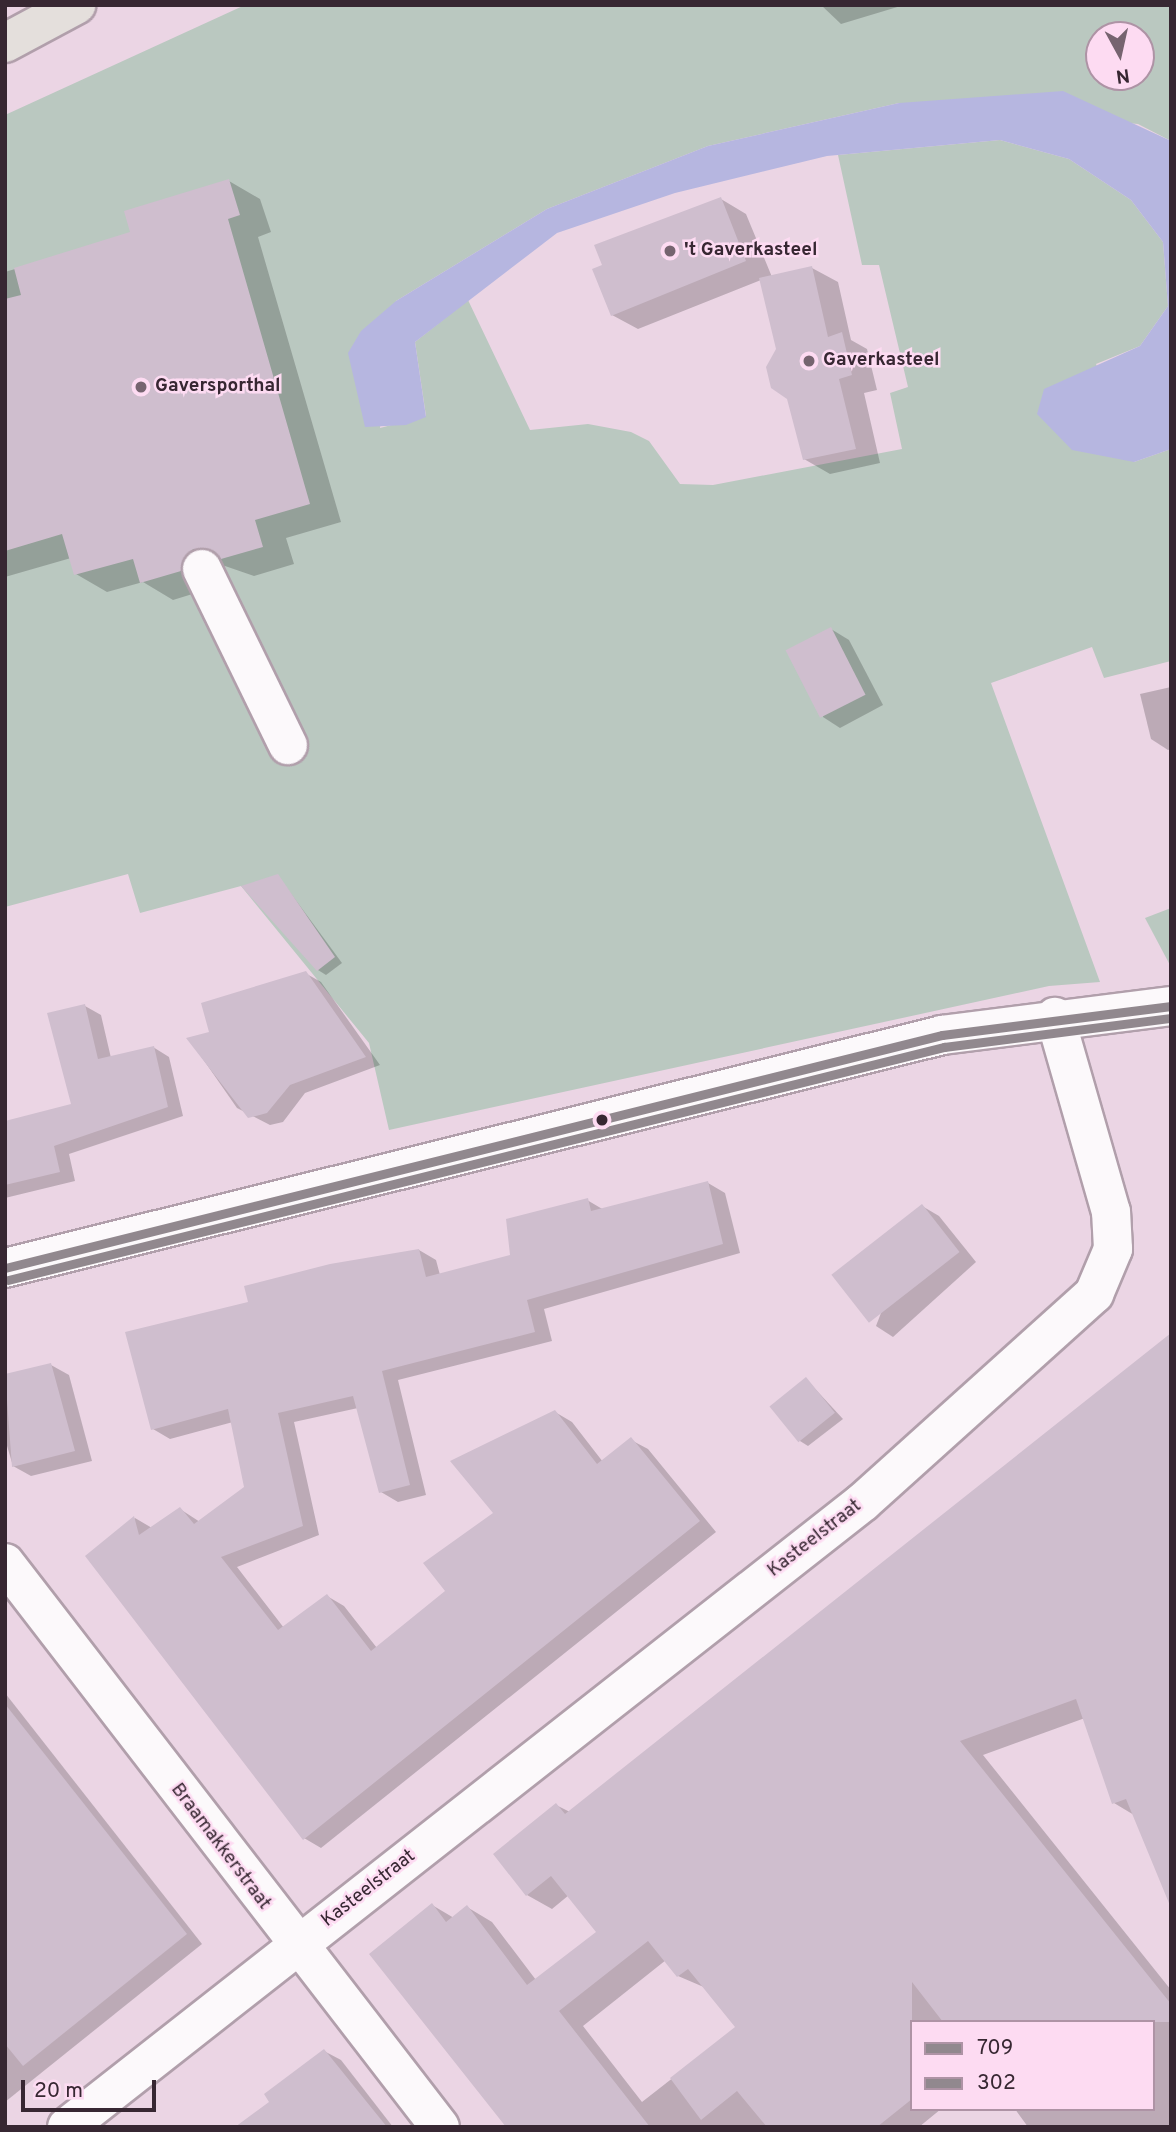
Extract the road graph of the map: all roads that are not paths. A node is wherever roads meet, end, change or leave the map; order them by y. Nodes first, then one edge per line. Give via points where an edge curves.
1 (76, 5) edge
2 (5, 43) edge
3 (202, 569) dead end
4 (288, 745) dead end
5 (1171, 1006) edge
6 (1055, 1017) junction
7 (5, 1268) edge
8 (5, 1563) edge
9 (295, 1946) junction
10 (67, 2127) edge
11 (440, 2127) edge

1 - 2 main road
3 - 4 street
5 - 6 street
6 - 7 street via 942,1035
6 - 9 street, Kasteelstraat via 1111,1212 1113,1249 1094,1294 863,1502
8 - 9 street, Braamakkerstraat
9 - 10 street, Kasteelstraat
9 - 11 street, Braamakkerstraat

